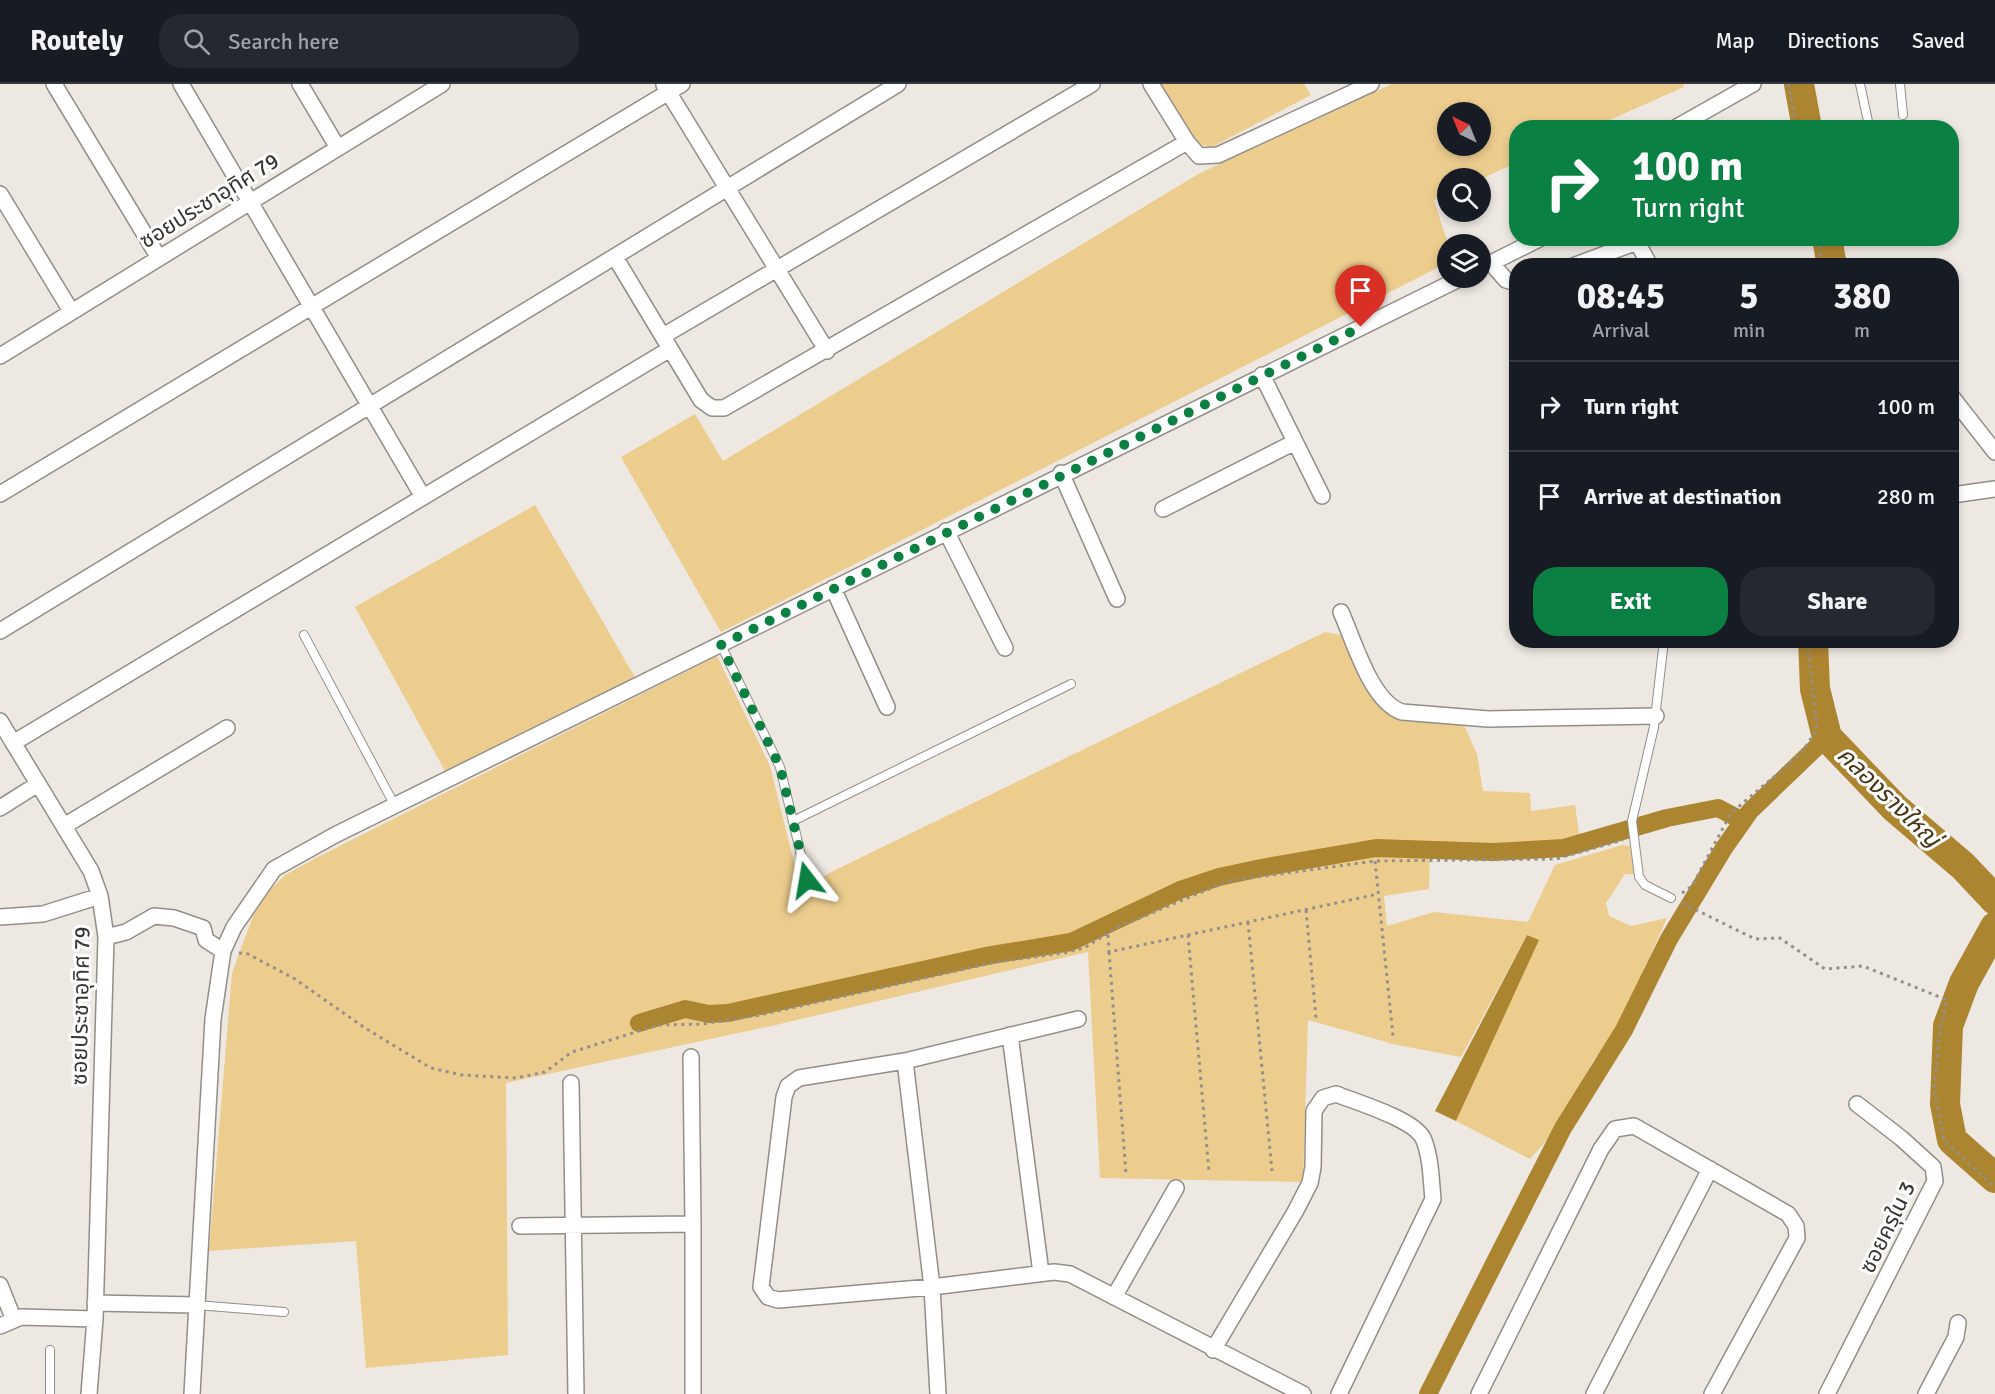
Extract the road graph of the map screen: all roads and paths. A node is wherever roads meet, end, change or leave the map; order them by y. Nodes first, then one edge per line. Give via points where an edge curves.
1 (54, 84) edge
2 (181, 84) edge
3 (300, 84) edge
4 (442, 84) edge
5 (898, 84) edge
6 (1092, 84) edge
7 (1151, 84) edge
8 (1371, 84) edge
9 (1753, 84) edge
10 (1788, 84) edge
11 (1860, 84) edge
12 (1900, 84) edge
13 (671, 87) edge
14 (421, 89) edge
15 (1903, 115) dead end
16 (1689, 120) edge
17 (1795, 120) edge
18 (1868, 120) edge
19 (1187, 142) junction
20 (338, 148) junction
21 (727, 188) junction
22 (0, 194) edge
23 (251, 201) junction
24 (1525, 246) edge
25 (1621, 246) edge
26 (615, 257) junction
27 (159, 258) junction
28 (1592, 258) edge
29 (777, 269) junction
30 (1509, 281) edge
31 (1440, 288) edge
32 (312, 306) junction
33 (71, 311) junction
34 (667, 342) junction
35 (827, 351) junction
36 (0, 356) edge
37 (1262, 375) junction
38 (371, 405) junction
39 (1959, 406) edge
40 (1295, 442) junction
41 (1995, 452) edge
42 (1061, 474) junction
43 (1995, 489) edge
44 (0, 494) edge
45 (1959, 494) edge
46 (1323, 496) dead end
47 (423, 497) junction
48 (1163, 509) dead end
49 (946, 531) junction
50 (833, 588) junction
51 (1117, 599) dead end
52 (1341, 612) dead end
53 (0, 631) edge
54 (304, 635) dead end
55 (721, 645) junction
56 (1005, 648) dead end
57 (1663, 648) edge
58 (1808, 648) edge
59 (1071, 684) dead end
60 (887, 707) dead end
61 (1656, 716) junction
62 (0, 721) edge
63 (227, 728) dead end
64 (13, 743) junction
65 (38, 783) junction
66 (395, 806) junction
67 (0, 807) edge
68 (793, 821) junction
69 (64, 826) junction
70 (1626, 840) dead end
71 (1376, 861) junction
72 (807, 880) dead end
73 (1378, 894) junction
74 (100, 896) junction
75 (1671, 898) dead end
76 (1306, 910) junction
77 (0, 917) edge
78 (1248, 922) junction
79 (1108, 934) junction
80 (1188, 935) junction
81 (106, 937) junction
82 (227, 950) junction
83 (1109, 952) junction
84 (1078, 1018) dead end
85 (1316, 1018) dead end
86 (1010, 1035) junction
87 (1393, 1036) dead end
88 (691, 1057) dead end
89 (905, 1061) junction
90 (571, 1083) dead end
91 (1857, 1104) dead end
92 (1710, 1169) junction
93 (1272, 1171) dead end
94 (1209, 1172) dead end
95 (1126, 1174) dead end
96 (1995, 1187) edge
97 (1176, 1188) dead end
98 (693, 1224) junction
99 (575, 1225) junction
100 (520, 1226) dead end
101 (1041, 1273) junction
102 (0, 1286) edge
103 (932, 1287) junction
104 (1114, 1297) junction
105 (95, 1303) junction
106 (196, 1305) junction
107 (284, 1312) dead end
108 (95, 1319) junction
109 (7, 1323) edge
110 (1958, 1323) dead end
111 (50, 1350) dead end
112 (1213, 1350) junction
113 (50, 1394) edge
114 (89, 1394) edge
115 (192, 1394) edge
116 (576, 1394) edge
117 (693, 1394) edge
118 (938, 1394) edge
119 (1303, 1394) edge
120 (1339, 1394) edge
121 (1479, 1394) edge
122 (1594, 1394) edge
123 (1712, 1394) edge
124 (1827, 1394) edge
125 (1926, 1394) edge

1 - 27 street
2 - 23 street
3 - 20 street
4 - 14 street, ซอยประชาอุทิศ 79
5 - 21 street
6 - 29 street
7 - 19 street
8 - 19 street via 1218,155 1199,156
9 - 16 street
10 - 17 path
11 - 18 lane
12 - 15 lane
13 - 21 street
13 - 32 street
14 - 20 street, ซอยประชาอุทิศ 79
19 - 35 street
20 - 23 street, ซอยประชาอุทิศ 79
21 - 26 street
21 - 29 street
22 - 33 street
23 - 27 street, ซอยประชาอุทิศ 79
23 - 32 street
24 - 30 street via 1491,263
25 - 28 street
26 - 34 street
26 - 38 street
27 - 33 street, ซอยประชาอุทิศ 79
29 - 34 street
29 - 35 street
31 - 37 street
32 - 38 street
32 - 44 street
33 - 36 street, ซอยประชาอุทิศ 79
34 - 35 street via 701,400 712,408 724,408
34 - 47 street
37 - 40 street
37 - 42 street
38 - 47 street
38 - 53 street
39 - 41 street
40 - 46 street
40 - 48 street
42 - 49 street
42 - 51 street
43 - 45 street
47 - 64 street
49 - 50 street
49 - 56 street
50 - 55 street
50 - 60 street
52 - 61 street via 1375,688 1392,708 1402,712 1488,719
54 - 66 lane
55 - 66 street
55 - 68 lane via 780,767
57 - 61 lane
58 - 96 path via 1817,729 1801,754 1731,813 1692,886 1673,899 1755,939 1780,938 1825,969 1863,966 1947,1000 1934,1089 1944,1141
59 - 68 lane
61 - 75 lane via 1632,821 1642,881
62 - 64 street, ซอยประชาอุทิศ 79
63 - 69 street
64 - 65 street, ซอยประชาอุทิศ 79
65 - 67 street
65 - 69 street, ซอยประชาอุทิศ 79
66 - 82 street via 274,869 234,927
68 - 72 lane
69 - 74 street, ซอยประชาอุทิศ 79 via 91,871
70 - 71 path via 1556,858
71 - 73 path
71 - 79 path via 1228,881
73 - 76 path
73 - 87 path
74 - 77 street via 43,914
74 - 81 street, ซอยประชาอุทิศ 79
76 - 78 path
76 - 85 path
78 - 80 path
78 - 93 path
79 - 82 path via 1084,948 1064,953 996,962 760,1015 702,1024 658,1025 572,1052 544,1072 495,1078 431,1068 295,979 248,954
79 - 83 path
80 - 83 path
80 - 94 path
81 - 82 street via 126,932 149,917 162,916 203,928 206,940
81 - 105 street, ซอยประชาอุทิศ 79
82 - 106 street via 213,1019
83 - 95 path
84 - 86 street
86 - 89 street
86 - 101 street
88 - 98 street
89 - 103 street
89 - 103 street via 799,1078 788,1086 761,1287 768,1297 778,1300
90 - 99 street
91 - 124 street, ซอยครุใน 3 via 1932,1167 1935,1181
92 - 121 street via 1634,1126 1615,1129 1601,1149
92 - 122 street
92 - 123 street via 1788,1214 1796,1226 1797,1238
97 - 104 street
98 - 99 street
98 - 117 street
99 - 100 street
99 - 116 street
101 - 103 street
101 - 104 street via 1070,1274
102 - 109 street
103 - 118 street
104 - 112 street
105 - 106 street
105 - 108 street, ซอยประชาอุทิศ 79
106 - 107 lane
106 - 115 street
108 - 109 street via 21,1317
108 - 114 street, ซอยประชาอุทิศ 79
110 - 125 street via 1956,1337
111 - 113 lane
112 - 119 street
112 - 120 street via 1310,1183 1314,1111 1323,1098 1336,1094 1412,1126 1422,1137 1430,1166 1432,1199

